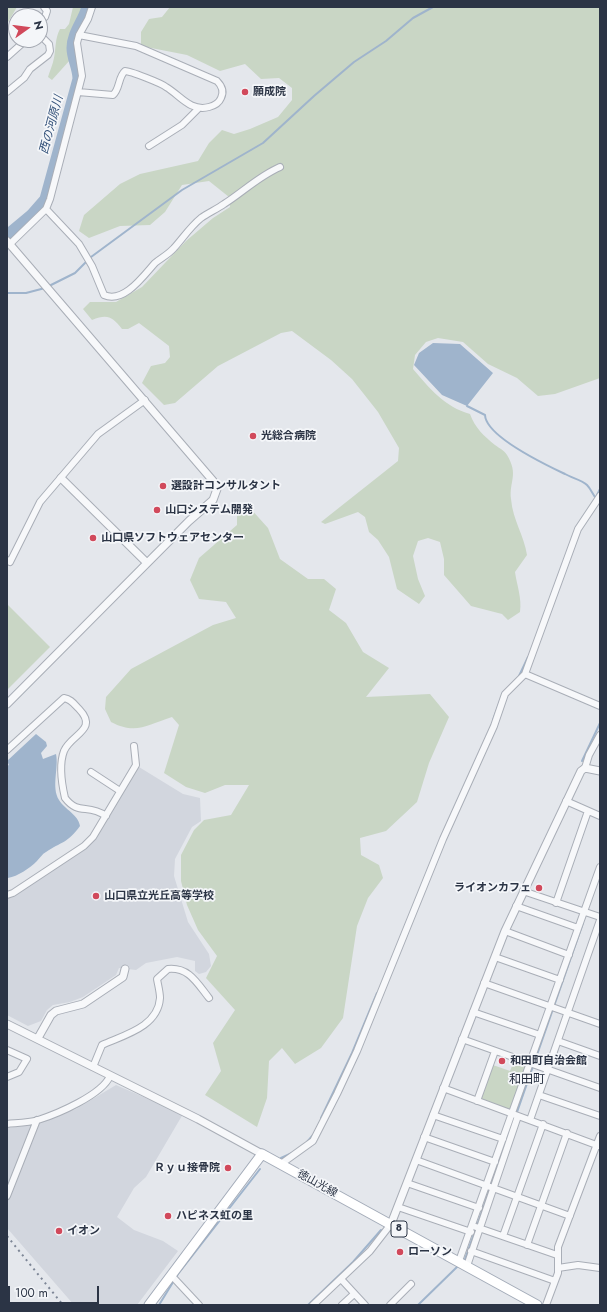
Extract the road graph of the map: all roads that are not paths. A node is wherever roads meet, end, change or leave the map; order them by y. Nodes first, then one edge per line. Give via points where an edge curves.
1 (92, 7) edge
2 (78, 35) junction
3 (48, 44) edge
4 (17, 48) edge
5 (7, 57) edge
6 (7, 92) edge
7 (78, 92) junction
8 (199, 108) junction
9 (149, 146) dead end
10 (280, 167) dead end
11 (46, 209) junction
12 (8, 244) edge
13 (145, 400) junction
14 (61, 478) junction
15 (600, 496) edge
16 (7, 560) edge
17 (147, 563) junction
18 (525, 674) junction
19 (7, 704) edge
20 (600, 706) edge
21 (600, 736) edge
22 (134, 746) dead end
23 (7, 750) edge
24 (585, 768) junction
25 (600, 771) edge
26 (91, 772) dead end
27 (120, 791) junction
28 (566, 801) junction
29 (588, 811) junction
30 (106, 816) junction
31 (600, 816) edge
32 (600, 867) edge
33 (523, 891) junction
34 (7, 895) edge
35 (556, 903) junction
36 (516, 906) junction
37 (584, 913) junction
38 (600, 919) edge
39 (578, 928) junction
40 (505, 931) junction
41 (570, 955) junction
42 (495, 957) junction
43 (125, 969) dead end
44 (560, 980) junction
45 (484, 983) junction
46 (209, 998) dead end
47 (550, 1006) junction
48 (473, 1012) junction
49 (568, 1012) junction
50 (7, 1024) edge
51 (600, 1024) edge
52 (540, 1035) junction
53 (38, 1038) junction
54 (462, 1039) junction
55 (558, 1041) junction
56 (7, 1050) edge
57 (495, 1051) junction
58 (600, 1056) edge
59 (530, 1063) junction
60 (93, 1067) junction
61 (548, 1070) junction
62 (110, 1076) junction
63 (7, 1077) edge
64 (443, 1088) junction
65 (600, 1088) edge
66 (539, 1095) junction
67 (477, 1101) junction
68 (433, 1114) junction
69 (515, 1115) junction
70 (600, 1116) edge
71 (37, 1120) junction
72 (530, 1120) junction
73 (7, 1124) edge
74 (543, 1124) junction
75 (567, 1133) junction
76 (600, 1136) edge
77 (424, 1137) junction
78 (503, 1139) junction
79 (599, 1146) edge
80 (262, 1154) junction
81 (416, 1160) junction
82 (495, 1162) junction
83 (281, 1164) junction
84 (406, 1183) junction
85 (487, 1186) junction
86 (494, 1188) junction
87 (7, 1196) edge
88 (517, 1196) junction
89 (542, 1205) junction
90 (398, 1207) junction
91 (479, 1208) junction
92 (570, 1216) junction
93 (391, 1224) junction
94 (480, 1228) junction
95 (472, 1229) junction
96 (504, 1236) junction
97 (527, 1245) junction
98 (471, 1251) junction
99 (558, 1255) junction
100 (463, 1264) junction
101 (558, 1268) junction
102 (600, 1268) edge
103 (171, 1275) junction
104 (341, 1279) junction
105 (555, 1281) junction
106 (411, 1284) dead end
107 (354, 1294) junction
108 (149, 1305) edge
109 (199, 1305) edge
110 (313, 1305) edge
111 (342, 1305) edge
112 (365, 1305) edge
113 (390, 1305) edge
114 (537, 1305) edge
115 (546, 1305) edge

1 - 2 street
2 - 7 street via 82,76
2 - 8 street via 136,46 217,81 223,93 220,100 212,106
3 - 6 street via 48,55
4 - 5 street
7 - 8 street via 113,95 122,74 131,71 164,86 179,98
7 - 11 street
8 - 9 street via 182,125
10 - 11 street via 264,173 202,218 132,288 118,296 104,295 79,244
11 - 12 street
12 - 13 street
13 - 14 street via 98,434
13 - 17 street via 214,482 217,489 213,500
14 - 16 street via 40,502 10,562
14 - 17 street
15 - 18 street via 578,529
17 - 19 street
18 - 20 street
18 - 83 street via 505,694 494,726 443,839 357,1051 319,1131 306,1147
21 - 24 street
22 - 27 street via 136,765
23 - 30 street via 64,698 69,699 85,715 87,722 84,729 68,744 63,756 65,798 75,808 96,810
24 - 25 street
24 - 28 street
26 - 27 street
27 - 30 street
28 - 29 street
28 - 33 street
29 - 31 street
29 - 35 street
30 - 34 street via 84,846
32 - 37 street
33 - 35 street
33 - 36 street
35 - 37 street
36 - 39 street
36 - 40 street
37 - 38 street
37 - 39 street
38 - 49 street
39 - 41 street
40 - 41 street
40 - 42 street
41 - 44 street
42 - 44 street
42 - 45 street
43 - 53 street via 123,977 83,1004 56,1011
44 - 47 street
45 - 47 street
45 - 48 street
46 - 60 street via 189,974 178,968 168,968 157,979 160,998 156,1014 144,1026 102,1045
47 - 49 street
47 - 52 street
48 - 52 street
48 - 54 street
49 - 51 street
49 - 55 street
50 - 53 street
52 - 59 street
53 - 60 street
54 - 57 street
54 - 64 street
55 - 58 street
55 - 61 street
56 - 63 street via 27,1059 19,1072
57 - 59 street
57 - 67 street
59 - 61 street
59 - 69 street
60 - 62 street
61 - 65 street
61 - 66 street
62 - 71 street via 100,1089 70,1107
62 - 80 street
64 - 67 street
64 - 68 street
66 - 70 street
66 - 72 street
67 - 69 street
68 - 77 street
68 - 78 street
69 - 72 street
69 - 78 street
69 - 86 street
71 - 73 street
71 - 87 street
72 - 74 street
74 - 75 street
74 - 88 street
75 - 79 street
75 - 89 street
76 - 79 street
77 - 81 street
77 - 82 street
78 - 82 street
79 - 92 street
80 - 83 main road, 徳山光線 / 8
80 - 103 main road
81 - 84 street
81 - 85 street
82 - 85 street
83 - 93 main road, 徳山光線 / 8
84 - 90 street
84 - 91 street
85 - 86 street
85 - 91 street
86 - 88 street
86 - 94 street
88 - 89 street
88 - 96 street
89 - 92 street
89 - 97 street
90 - 93 street
90 - 95 street
91 - 95 street
92 - 99 street via 558,1247
93 - 100 main road, 徳山光線 / 8
93 - 104 street via 370,1251
94 - 95 street
94 - 96 street
94 - 98 street
95 - 100 street
96 - 97 street
97 - 99 street
98 - 100 street
98 - 105 street
99 - 101 street
100 - 114 main road, 徳山光線 / 8
101 - 102 street via 578,1265
101 - 105 street
103 - 108 main road
103 - 109 street
104 - 107 street
104 - 110 street
105 - 115 street
106 - 113 street
107 - 111 street
107 - 112 street

